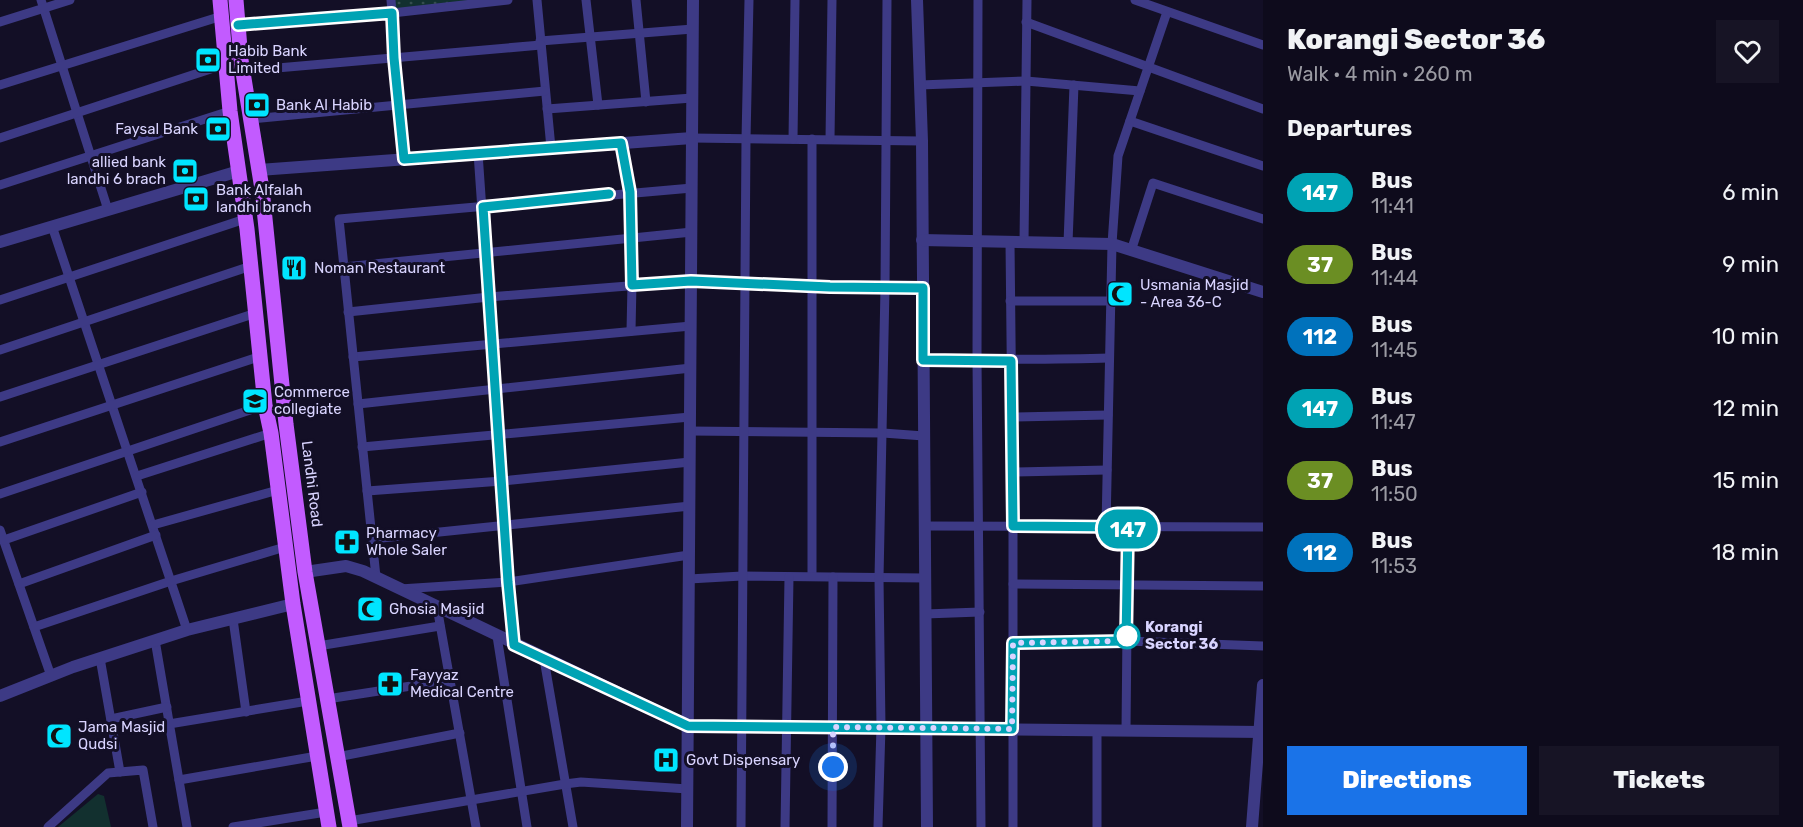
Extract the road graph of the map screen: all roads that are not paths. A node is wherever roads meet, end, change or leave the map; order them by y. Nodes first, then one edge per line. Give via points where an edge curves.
1 (70, 0) edge
2 (236, 0) edge
3 (391, 0) edge
4 (508, 0) edge
5 (537, 0) edge
6 (586, 0) edge
7 (636, 0) edge
8 (693, 0) edge
9 (749, 0) edge
10 (795, 0) edge
11 (832, 0) edge
12 (887, 0) edge
13 (917, 0) edge
14 (978, 0) edge
15 (1027, 0) edge
16 (1135, 0) edge
17 (42, 4) edge
18 (221, 8) edge
19 (1167, 12) junction
20 (392, 13) junction
21 (0, 22) edge
22 (1026, 22) junction
23 (238, 25) junction
24 (693, 29) junction
25 (638, 33) junction
26 (590, 37) junction
27 (541, 43) junction
28 (1263, 45) edge
29 (394, 58) junction
30 (226, 64) junction
31 (62, 65) junction
32 (1148, 68) junction
33 (243, 71) junction
34 (1026, 81) junction
35 (978, 83) junction
36 (920, 85) junction
37 (1074, 85) junction
38 (0, 86) edge
39 (545, 91) junction
40 (1140, 91) junction
41 (692, 98) junction
42 (645, 102) junction
43 (399, 105) junction
44 (598, 105) junction
45 (547, 109) junction
46 (1263, 109) edge
47 (230, 111) junction
48 (77, 112) junction
49 (251, 119) junction
50 (1130, 121) junction
51 (0, 138) edge
52 (692, 138) junction
53 (746, 139) junction
54 (793, 139) junction
55 (812, 139) junction
56 (830, 139) junction
57 (885, 140) junction
58 (921, 141) junction
59 (621, 143) junction
60 (550, 148) junction
61 (478, 153) junction
62 (90, 155) junction
63 (404, 159) junction
64 (258, 162) junction
65 (238, 165) junction
66 (1263, 166) edge
67 (0, 185) edge
68 (692, 188) junction
69 (262, 189) junction
70 (242, 192) junction
71 (630, 192) junction
72 (483, 207) junction
73 (108, 210) junction
74 (245, 219) junction
75 (1263, 219) edge
76 (52, 226) junction
77 (692, 232) junction
78 (630, 239) junction
79 (922, 240) junction
80 (978, 240) junction
81 (0, 242) edge
82 (1010, 242) junction
83 (1024, 242) junction
84 (1068, 243) junction
85 (1112, 244) junction
86 (1131, 250) junction
87 (486, 252) junction
88 (251, 266) junction
89 (344, 267) junction
90 (70, 277) junction
91 (691, 281) junction
92 (746, 283) junction
93 (632, 285) junction
94 (811, 286) junction
95 (885, 288) junction
96 (923, 288) junction
97 (1263, 292) edge
98 (489, 297) junction
99 (0, 300) edge
100 (1110, 301) junction
101 (1010, 302) junction
102 (348, 312) junction
103 (256, 313) junction
104 (84, 321) junction
105 (691, 326) junction
106 (631, 331) junction
107 (491, 344) junction
108 (0, 350) edge
109 (261, 356) junction
110 (353, 357) junction
111 (1109, 358) junction
112 (977, 359) junction
113 (923, 360) junction
114 (1011, 361) junction
115 (99, 364) junction
116 (691, 368) junction
117 (495, 390) junction
118 (0, 397) edge
119 (358, 404) junction
120 (113, 405) junction
121 (266, 405) junction
122 (1108, 415) junction
123 (690, 417) junction
124 (1012, 417) junction
125 (744, 430) junction
126 (690, 431) junction
127 (271, 433) junction
128 (883, 433) junction
129 (812, 434) junction
130 (498, 435) junction
131 (924, 436) junction
132 (0, 442) edge
133 (362, 447) junction
134 (128, 451) junction
135 (690, 462) junction
136 (1107, 470) junction
137 (1012, 472) junction
138 (137, 476) junction
139 (502, 481) junction
140 (278, 490) junction
141 (367, 491) junction
142 (142, 492) junction
143 (0, 494) edge
144 (690, 506) junction
145 (504, 524) junction
146 (153, 525) junction
147 (925, 526) junction
148 (980, 526) junction
149 (1013, 526) junction
150 (1106, 526) junction
151 (1128, 527) junction
152 (1263, 527) edge
153 (0, 530) edge
154 (156, 536) junction
155 (372, 539) junction
156 (4, 540) junction
157 (285, 547) junction
158 (689, 555) junction
159 (305, 572) junction
160 (742, 576) junction
161 (812, 576) junction
162 (376, 577) junction
163 (789, 577) junction
164 (833, 577) junction
165 (879, 578) junction
166 (925, 578) junction
167 (689, 579) junction
168 (171, 581) junction
169 (508, 582) junction
170 (19, 584) junction
171 (1013, 585) junction
172 (1128, 585) junction
173 (1263, 586) edge
174 (400, 589) junction
175 (293, 604) junction
176 (437, 607) junction
177 (980, 612) junction
178 (926, 614) junction
179 (233, 619) junction
180 (440, 626) junction
181 (34, 627) junction
182 (187, 630) junction
183 (497, 636) junction
184 (155, 640) junction
185 (1126, 641) junction
186 (1013, 643) junction
187 (514, 645) junction
188 (318, 646) junction
189 (1263, 646) edge
190 (100, 658) junction
191 (544, 659) junction
192 (51, 676) junction
193 (450, 680) junction
194 (1263, 685) edge
195 (0, 696) edge
196 (327, 699) junction
197 (308, 701) junction
198 (166, 707) junction
199 (246, 712) junction
200 (111, 719) junction
201 (169, 724) junction
202 (688, 726) junction
203 (741, 727) junction
204 (786, 727) junction
205 (833, 727) junction
206 (881, 727) junction
207 (926, 729) junction
208 (981, 729) junction
209 (1012, 729) junction
210 (1097, 730) junction
211 (1126, 730) junction
212 (1261, 732) edge
213 (460, 734) junction
214 (317, 756) junction
215 (337, 757) junction
216 (120, 772) junction
217 (179, 780) junction
218 (565, 784) junction
219 (688, 789) junction
220 (521, 793) junction
221 (472, 801) junction
222 (327, 820) edge
223 (349, 824) edge
224 (248, 826) edge
225 (48, 827) edge
226 (153, 827) edge
227 (187, 827) edge
228 (233, 827) edge
229 (476, 827) edge
230 (527, 827) edge
231 (573, 827) edge
232 (687, 827) edge
233 (741, 827) edge
234 (785, 827) edge
235 (832, 827) edge
236 (878, 827) edge
237 (927, 827) edge
238 (981, 827) edge
239 (1013, 827) edge
240 (1097, 827) edge
241 (1252, 827) edge

1 - 17 street
2 - 23 main road, Landhi Road
3 - 20 street
4 - 20 street
5 - 27 street
6 - 26 street
7 - 25 street
8 - 24 street
9 - 53 street
10 - 54 street
11 - 56 street
12 - 57 street
13 - 36 street
14 - 35 street
15 - 22 street
16 - 19 street
17 - 21 street
17 - 31 street
18 - 30 main road
18 - 31 street
19 - 28 street
19 - 32 street
20 - 23 street
20 - 29 street
22 - 32 street
22 - 34 street
23 - 33 main road, Landhi Road
24 - 25 street
24 - 41 street
25 - 26 street
25 - 42 street
26 - 27 street
26 - 44 street
27 - 29 street
27 - 39 street
29 - 33 street
29 - 43 street
30 - 47 main road
30 - 48 street
31 - 38 street
31 - 48 street
32 - 40 street
32 - 46 street
33 - 49 main road, Landhi Road
34 - 35 street
34 - 37 street
34 - 83 street
35 - 36 street
35 - 80 street
36 - 58 street
37 - 40 street
37 - 84 street
39 - 43 street
39 - 45 street
40 - 50 street
41 - 42 street
41 - 52 street
42 - 44 street
43 - 49 street
43 - 63 street
44 - 45 street
45 - 60 street
47 - 62 street
47 - 65 main road
48 - 51 street
48 - 62 street
49 - 64 main road, Landhi Road
50 - 66 street
50 - 85 street via 1118,156
52 - 53 street
52 - 59 street
52 - 68 street
53 - 54 street
53 - 92 street
54 - 55 street
55 - 56 street
55 - 94 street
56 - 57 street
57 - 58 street
57 - 95 street
58 - 79 street
59 - 60 street
59 - 71 street
60 - 61 street
61 - 63 street
61 - 72 street
62 - 67 street
62 - 73 street
63 - 64 street
64 - 65 main road
64 - 69 main road, Landhi Road
65 - 70 main road
65 - 73 street
68 - 71 street
68 - 77 street
69 - 70 main road
69 - 159 main road, Landhi Road
70 - 74 main road
71 - 72 street
71 - 78 street
72 - 87 street
72 - 89 street via 339,219
73 - 76 street
74 - 88 main road
74 - 90 street
75 - 86 street via 1153,183
76 - 81 street
76 - 90 street
77 - 78 street
77 - 91 street
78 - 87 street
78 - 93 street
79 - 80 street
79 - 96 street
80 - 82 street
80 - 112 street
82 - 83 street
82 - 101 street
83 - 84 street
84 - 85 street
85 - 86 street
85 - 100 street
86 - 97 street
87 - 89 street
87 - 98 street
88 - 103 main road
88 - 104 street
89 - 102 street
90 - 99 street
90 - 104 street
91 - 92 street
91 - 93 street
91 - 105 street
92 - 94 street
92 - 125 street
93 - 98 street
93 - 106 street
94 - 95 street
94 - 129 street
95 - 96 street
95 - 128 street
96 - 113 street
98 - 102 street
98 - 107 street
100 - 101 street
100 - 111 street
101 - 114 street
102 - 110 street
103 - 109 main road
103 - 115 street
104 - 108 street
104 - 115 street
105 - 106 street
105 - 116 street
106 - 107 street
107 - 110 street
107 - 117 street
109 - 120 street
109 - 121 main road
110 - 119 street
111 - 114 street
111 - 122 street
112 - 113 street
112 - 114 street
112 - 148 street
113 - 131 street
114 - 124 street
115 - 118 street
115 - 120 street
116 - 117 street
116 - 123 street
117 - 119 street
117 - 130 street
119 - 133 street
120 - 132 street
120 - 134 street
121 - 127 main road
121 - 134 street
122 - 124 street
122 - 136 street
123 - 126 street
123 - 130 street
124 - 137 street
125 - 126 street
125 - 129 street
125 - 160 street
126 - 135 street
127 - 138 street
127 - 140 main road
128 - 129 street
128 - 131 street
128 - 165 street
129 - 161 street
130 - 133 street
130 - 139 street
131 - 147 street
133 - 141 street
134 - 138 street
134 - 143 street
135 - 139 street
135 - 144 street
136 - 137 street
136 - 150 street
137 - 149 street
138 - 142 street
139 - 141 street
139 - 145 street
140 - 146 street
140 - 157 main road
141 - 155 street
142 - 146 street
142 - 156 street
144 - 145 street
144 - 158 street
145 - 155 street
145 - 169 street
146 - 154 street
147 - 148 street
147 - 166 street
148 - 149 street
148 - 177 street
149 - 150 street
149 - 171 street
150 - 151 street
151 - 152 street
151 - 172 street
153 - 156 street
154 - 168 street
154 - 170 street
155 - 162 street
156 - 170 street
157 - 168 street
157 - 175 main road
158 - 167 street
158 - 169 street
159 - 162 street via 346,566
159 - 188 main road, Landhi Road
160 - 163 street
160 - 167 street
160 - 203 street
161 - 163 street
161 - 164 street
162 - 174 street
163 - 204 street
164 - 165 street
164 - 205 street
165 - 166 street
165 - 206 street
166 - 178 street
167 - 202 street
168 - 181 street
168 - 182 street
169 - 174 street
169 - 187 street
170 - 181 street
171 - 172 street
171 - 186 street
172 - 173 street
172 - 185 street
174 - 176 street
175 - 179 street
175 - 197 main road
176 - 180 street
176 - 183 street
177 - 178 street
177 - 208 street
178 - 207 street
179 - 182 street
179 - 199 street
180 - 188 street
180 - 193 street
181 - 192 street
182 - 184 street
183 - 187 street
183 - 220 street
184 - 190 street
184 - 198 street
185 - 186 street
185 - 189 street
185 - 211 street
186 - 209 street
187 - 191 street
188 - 196 main road, Landhi Road
190 - 192 street
190 - 200 street
191 - 202 street
191 - 218 street
192 - 195 street
193 - 196 street
193 - 213 street
194 - 212 street
196 - 215 main road, Landhi Road
197 - 199 street
197 - 214 main road
198 - 200 street
198 - 201 street
199 - 201 street
200 - 216 street
201 - 217 street
202 - 203 street
202 - 219 street
203 - 204 street
203 - 233 street
204 - 205 street
204 - 234 street
205 - 206 street
205 - 235 street
206 - 207 street
206 - 236 street
207 - 208 street
207 - 237 street
208 - 209 street
208 - 238 street
209 - 210 street
209 - 239 street
210 - 211 street
210 - 240 street
211 - 212 street
212 - 241 street
213 - 215 street
213 - 221 street
214 - 217 street
214 - 222 main road
215 - 223 main road, Landhi Road
216 - 225 street via 108,773
216 - 226 street via 143,770
217 - 227 street
218 - 219 street
218 - 220 street
218 - 231 street
219 - 232 street
220 - 221 street
220 - 230 street
221 - 223 street
221 - 229 street
222 - 224 street
224 - 228 street

